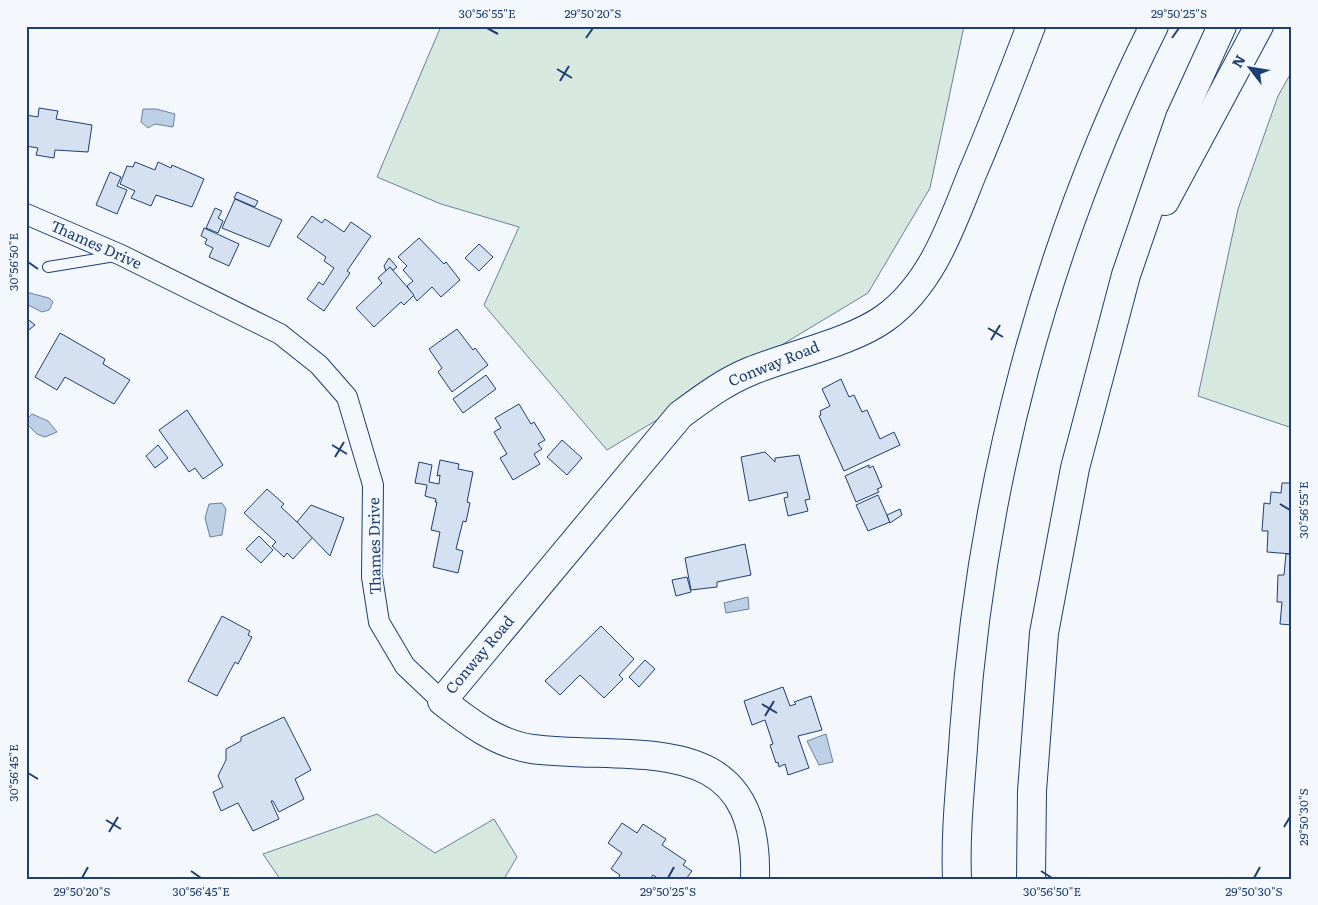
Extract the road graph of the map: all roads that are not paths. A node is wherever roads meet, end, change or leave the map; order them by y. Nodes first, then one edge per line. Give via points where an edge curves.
1 (1031, 26) edge
2 (1154, 26) edge
3 (1222, 26) edge
4 (1258, 26) edge
5 (26, 214) edge
6 (121, 255) junction
7 (48, 267) dead end
8 (1126, 275) junction
9 (442, 701) junction
10 (755, 879) edge
11 (957, 879) edge
12 (1031, 879) edge

1 - 9 main road, Conway Road via 939,253 912,294 884,319 856,333 750,371 718,387 680,415
2 - 11 main road via 1123,87 1078,197 1041,311 1010,426 985,548 967,689
3 - 8 main road via 1180,118
4 - 8 main road
5 - 6 street, Thames Drive
6 - 7 lane
6 - 9 street, Thames Drive via 280,334 319,365 347,397 373,485 372,577 379,622 406,666
8 - 12 main road via 1075,468 1044,632 1032,791
9 - 10 main road, Thames Drive via 471,724 498,739 530,749 667,756 702,766 722,779 742,803 753,831

